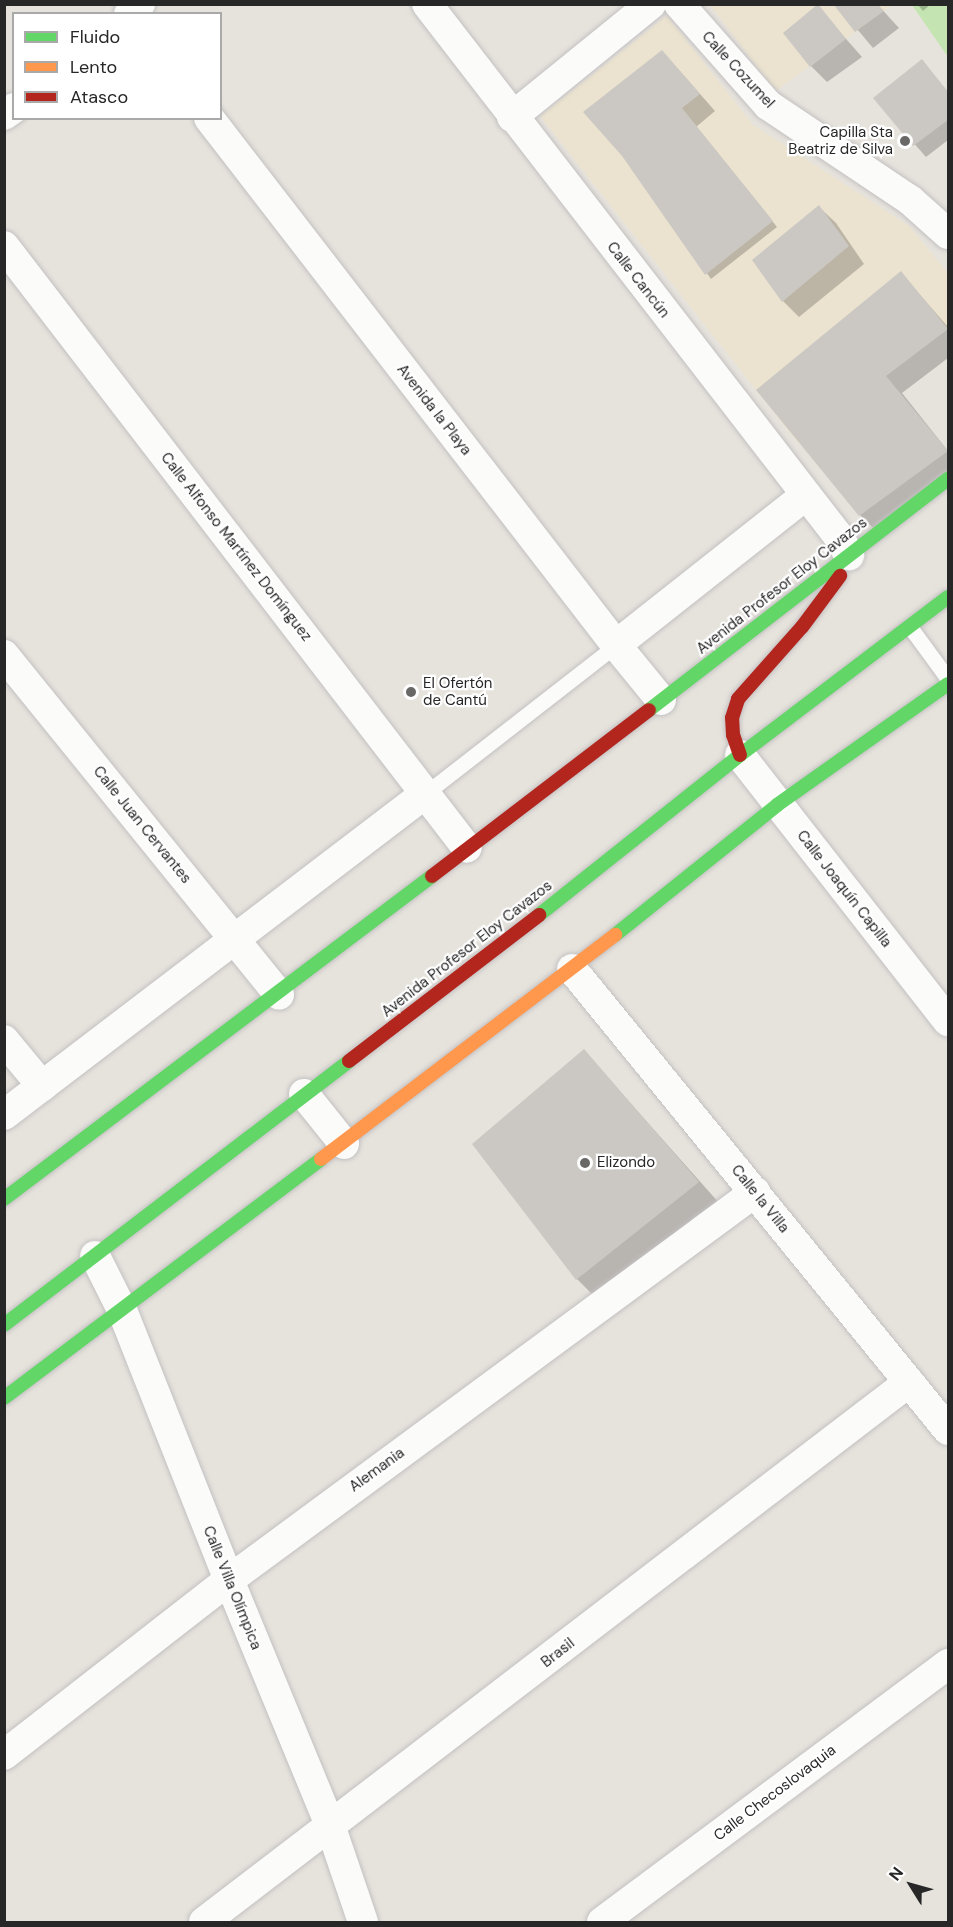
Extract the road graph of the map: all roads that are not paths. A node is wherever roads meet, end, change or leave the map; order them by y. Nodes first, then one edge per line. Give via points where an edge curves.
1 (427, 4) edge
2 (651, 4) edge
3 (679, 4) edge
4 (512, 117) junction
5 (211, 120) edge
6 (948, 234) edge
7 (4, 246) edge
8 (948, 479) edge
9 (806, 496) junction
10 (849, 555) junction
11 (948, 597) edge
12 (910, 627) junction
13 (616, 645) junction
14 (4, 655) edge
15 (948, 679) edge
16 (948, 684) edge
17 (661, 700) junction
18 (740, 755) junction
19 (426, 793) junction
20 (777, 805) junction
21 (467, 848) junction
22 (235, 940) junction
23 (572, 969) junction
24 (279, 994) junction
25 (948, 1021) edge
26 (4, 1040) edge
27 (42, 1086) junction
28 (304, 1094) junction
29 (4, 1115) edge
30 (344, 1144) junction
31 (754, 1192) junction
32 (4, 1199) edge
33 (95, 1256) junction
34 (122, 1310) junction
35 (4, 1325) edge
36 (909, 1382) junction
37 (4, 1398) edge
38 (948, 1430) edge
39 (229, 1580) junction
40 (948, 1664) edge
41 (4, 1755) edge
42 (330, 1825) junction
43 (204, 1923) edge
44 (363, 1923) edge
45 (602, 1923) edge

1 - 4 street, Calle Cancún
2 - 4 street
3 - 6 street, Calle Cozumel via 768,105 910,200
4 - 9 street, Calle Cancún
5 - 13 street, Avenida la Playa
7 - 19 street, Calle Alfonso Martínez Domínguez
8 - 10 main road, Avenida Profesor Eloy Cavazos
9 - 10 street, Calle Cancún
9 - 13 street
10 - 17 main road, Avenida Profesor Eloy Cavazos
10 - 18 main road via 843,570 802,627 738,699 732,718
11 - 12 main road, Avenida Profesor Eloy Cavazos
12 - 15 lane
12 - 18 main road, Avenida Profesor Eloy Cavazos
13 - 17 street, Avenida la Playa
13 - 19 lane
14 - 22 street, Calle Juan Cervantes
16 - 20 main road
17 - 21 main road, Avenida Profesor Eloy Cavazos
18 - 20 street, Calle Joaquín Capilla
18 - 28 main road, Avenida Profesor Eloy Cavazos via 534,920
19 - 21 street, Calle Alfonso Martínez Domínguez
19 - 22 street
20 - 23 main road
20 - 25 street, Calle Joaquín Capilla
21 - 24 main road, Avenida Profesor Eloy Cavazos
22 - 24 street, Calle Juan Cervantes
22 - 27 street
23 - 30 main road
23 - 31 street, Calle la Villa
24 - 32 main road, Avenida Profesor Eloy Cavazos
26 - 27 street
27 - 29 street
28 - 30 street
28 - 33 main road, Avenida Profesor Eloy Cavazos
30 - 34 main road
31 - 36 street, Calle la Villa
31 - 39 street, Alemania
33 - 34 street, Calle Villa Olímpica
33 - 35 main road, Avenida Profesor Eloy Cavazos
34 - 37 main road
34 - 39 street, Calle Villa Olímpica
36 - 38 street, Calle la Villa
36 - 42 street, Brasil
39 - 41 street, Alemania
39 - 42 street, Calle Villa Olímpica
40 - 45 street, Calle Checoslovaquia
42 - 43 street, Brasil
42 - 44 street, Calle Villa Olímpica

